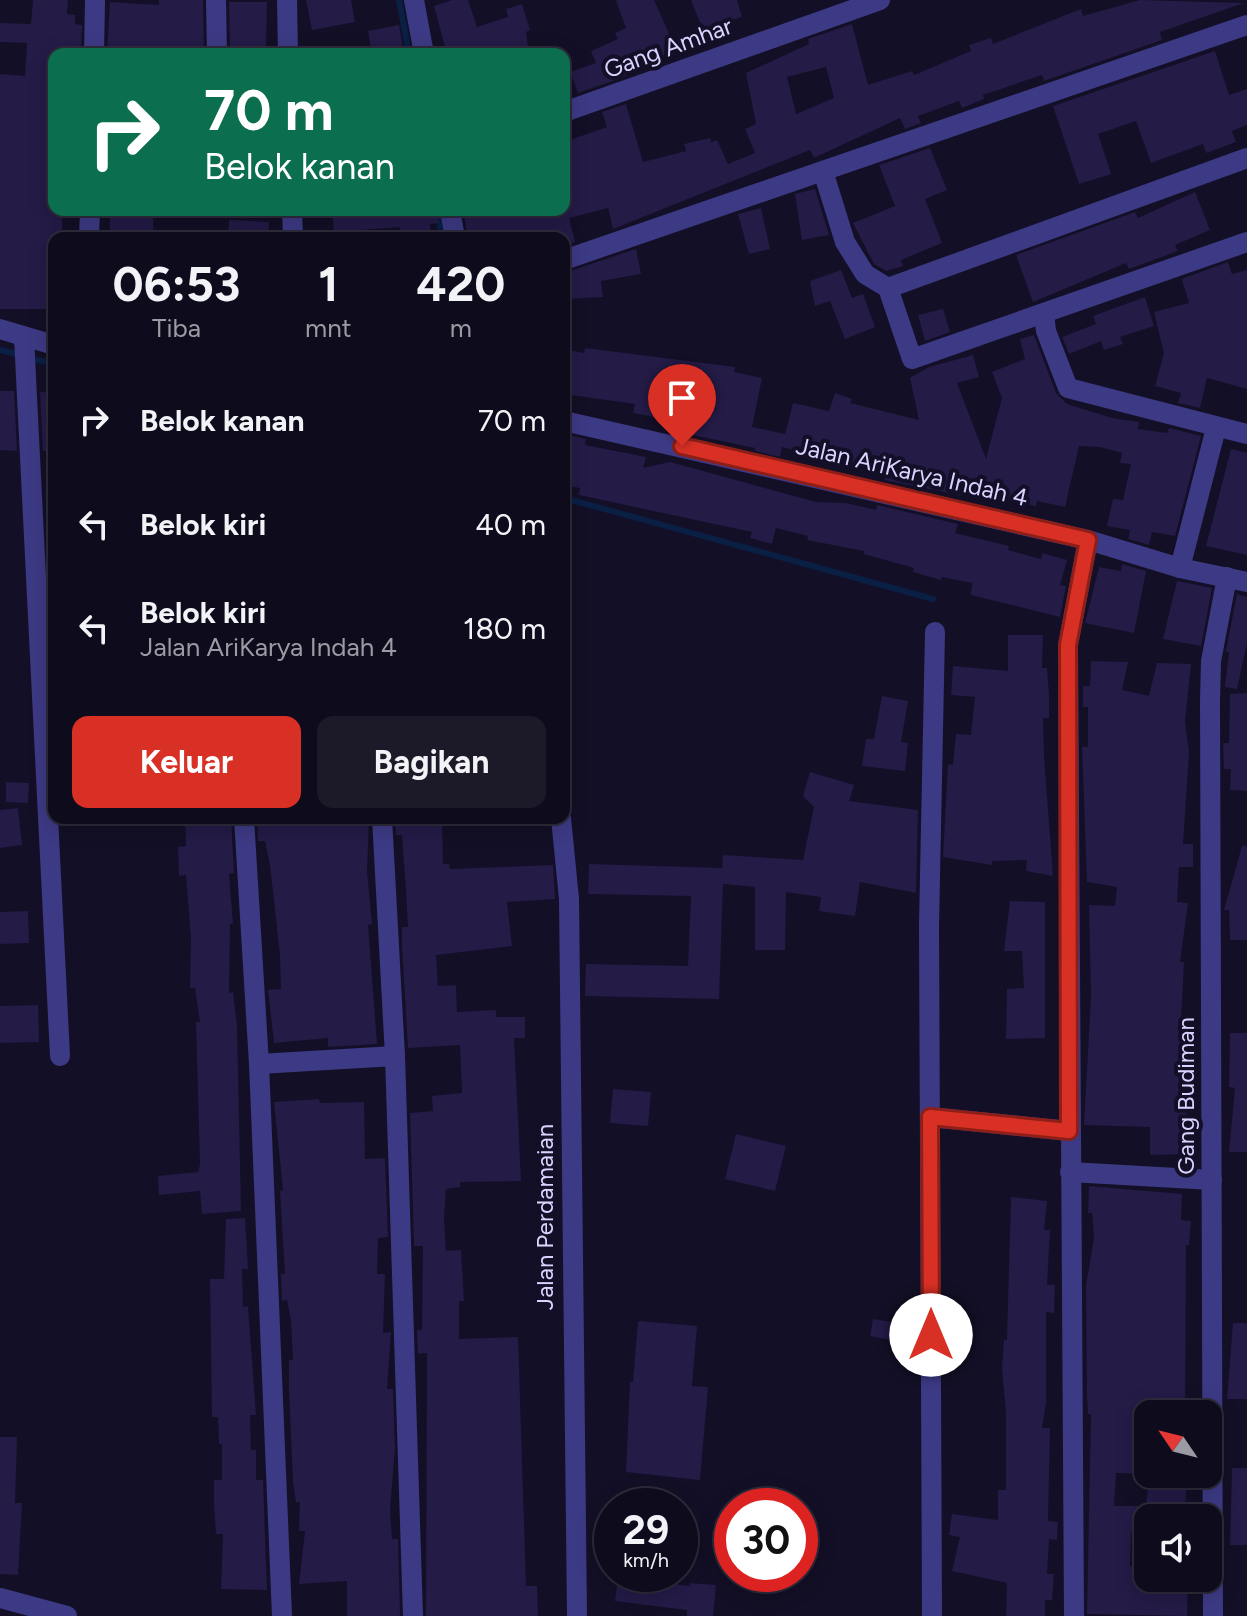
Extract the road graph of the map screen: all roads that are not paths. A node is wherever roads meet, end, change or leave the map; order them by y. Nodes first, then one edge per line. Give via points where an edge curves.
1 (95, 0) edge
2 (216, 0) edge
3 (287, 0) edge
4 (880, 0) edge
5 (418, 1) edge
6 (1247, 25) edge
7 (94, 48) edge
8 (217, 48) edge
9 (288, 48) edge
10 (423, 48) edge
11 (570, 110) edge
12 (1247, 158) edge
13 (823, 171) junction
14 (1247, 242) edge
15 (570, 258) edge
16 (888, 288) junction
17 (1044, 314) junction
18 (0, 329) edge
19 (48, 346) edge
20 (23, 348) junction
21 (570, 422) edge
22 (1216, 428) junction
23 (1247, 434) edge
24 (1088, 540) junction
25 (1180, 568) junction
26 (1237, 580) edge
27 (935, 632) dead end
28 (244, 824) edge
29 (382, 824) edge
30 (562, 824) edge
31 (60, 1056) dead end
32 (395, 1056) junction
33 (259, 1064) junction
34 (930, 1117) junction
35 (1069, 1131) junction
36 (1070, 1172) junction
37 (1212, 1180) junction
38 (0, 1598) edge
39 (67, 1616) edge
40 (282, 1616) edge
41 (413, 1616) edge
42 (577, 1616) edge
43 (932, 1616) edge
44 (1074, 1616) edge
45 (1213, 1616) edge

1 - 7 street
2 - 8 street
3 - 9 street
4 - 11 street, Gang Amhar
5 - 10 street
6 - 13 street
12 - 16 street
13 - 15 street
13 - 16 street via 855,263
14 - 17 street
16 - 17 street via 912,359
17 - 22 street via 1068,388
18 - 20 street
19 - 20 street
20 - 31 street
21 - 24 street, Jalan AriKarya Indah 4
22 - 23 street
22 - 25 street
24 - 25 street, Jalan AriKarya Indah 4
24 - 35 street via 1068,645
25 - 26 street, Jalan AriKarya Indah 4
26 - 37 street, Gang Budiman via 1211,661
27 - 34 street
28 - 33 street
29 - 32 street
30 - 42 street, Jalan Perdamaian via 569,899
32 - 33 street
32 - 41 street
33 - 40 street
34 - 35 street
34 - 43 street
35 - 36 street
36 - 37 street
36 - 44 street
37 - 45 street, Gang Budiman
38 - 39 street

